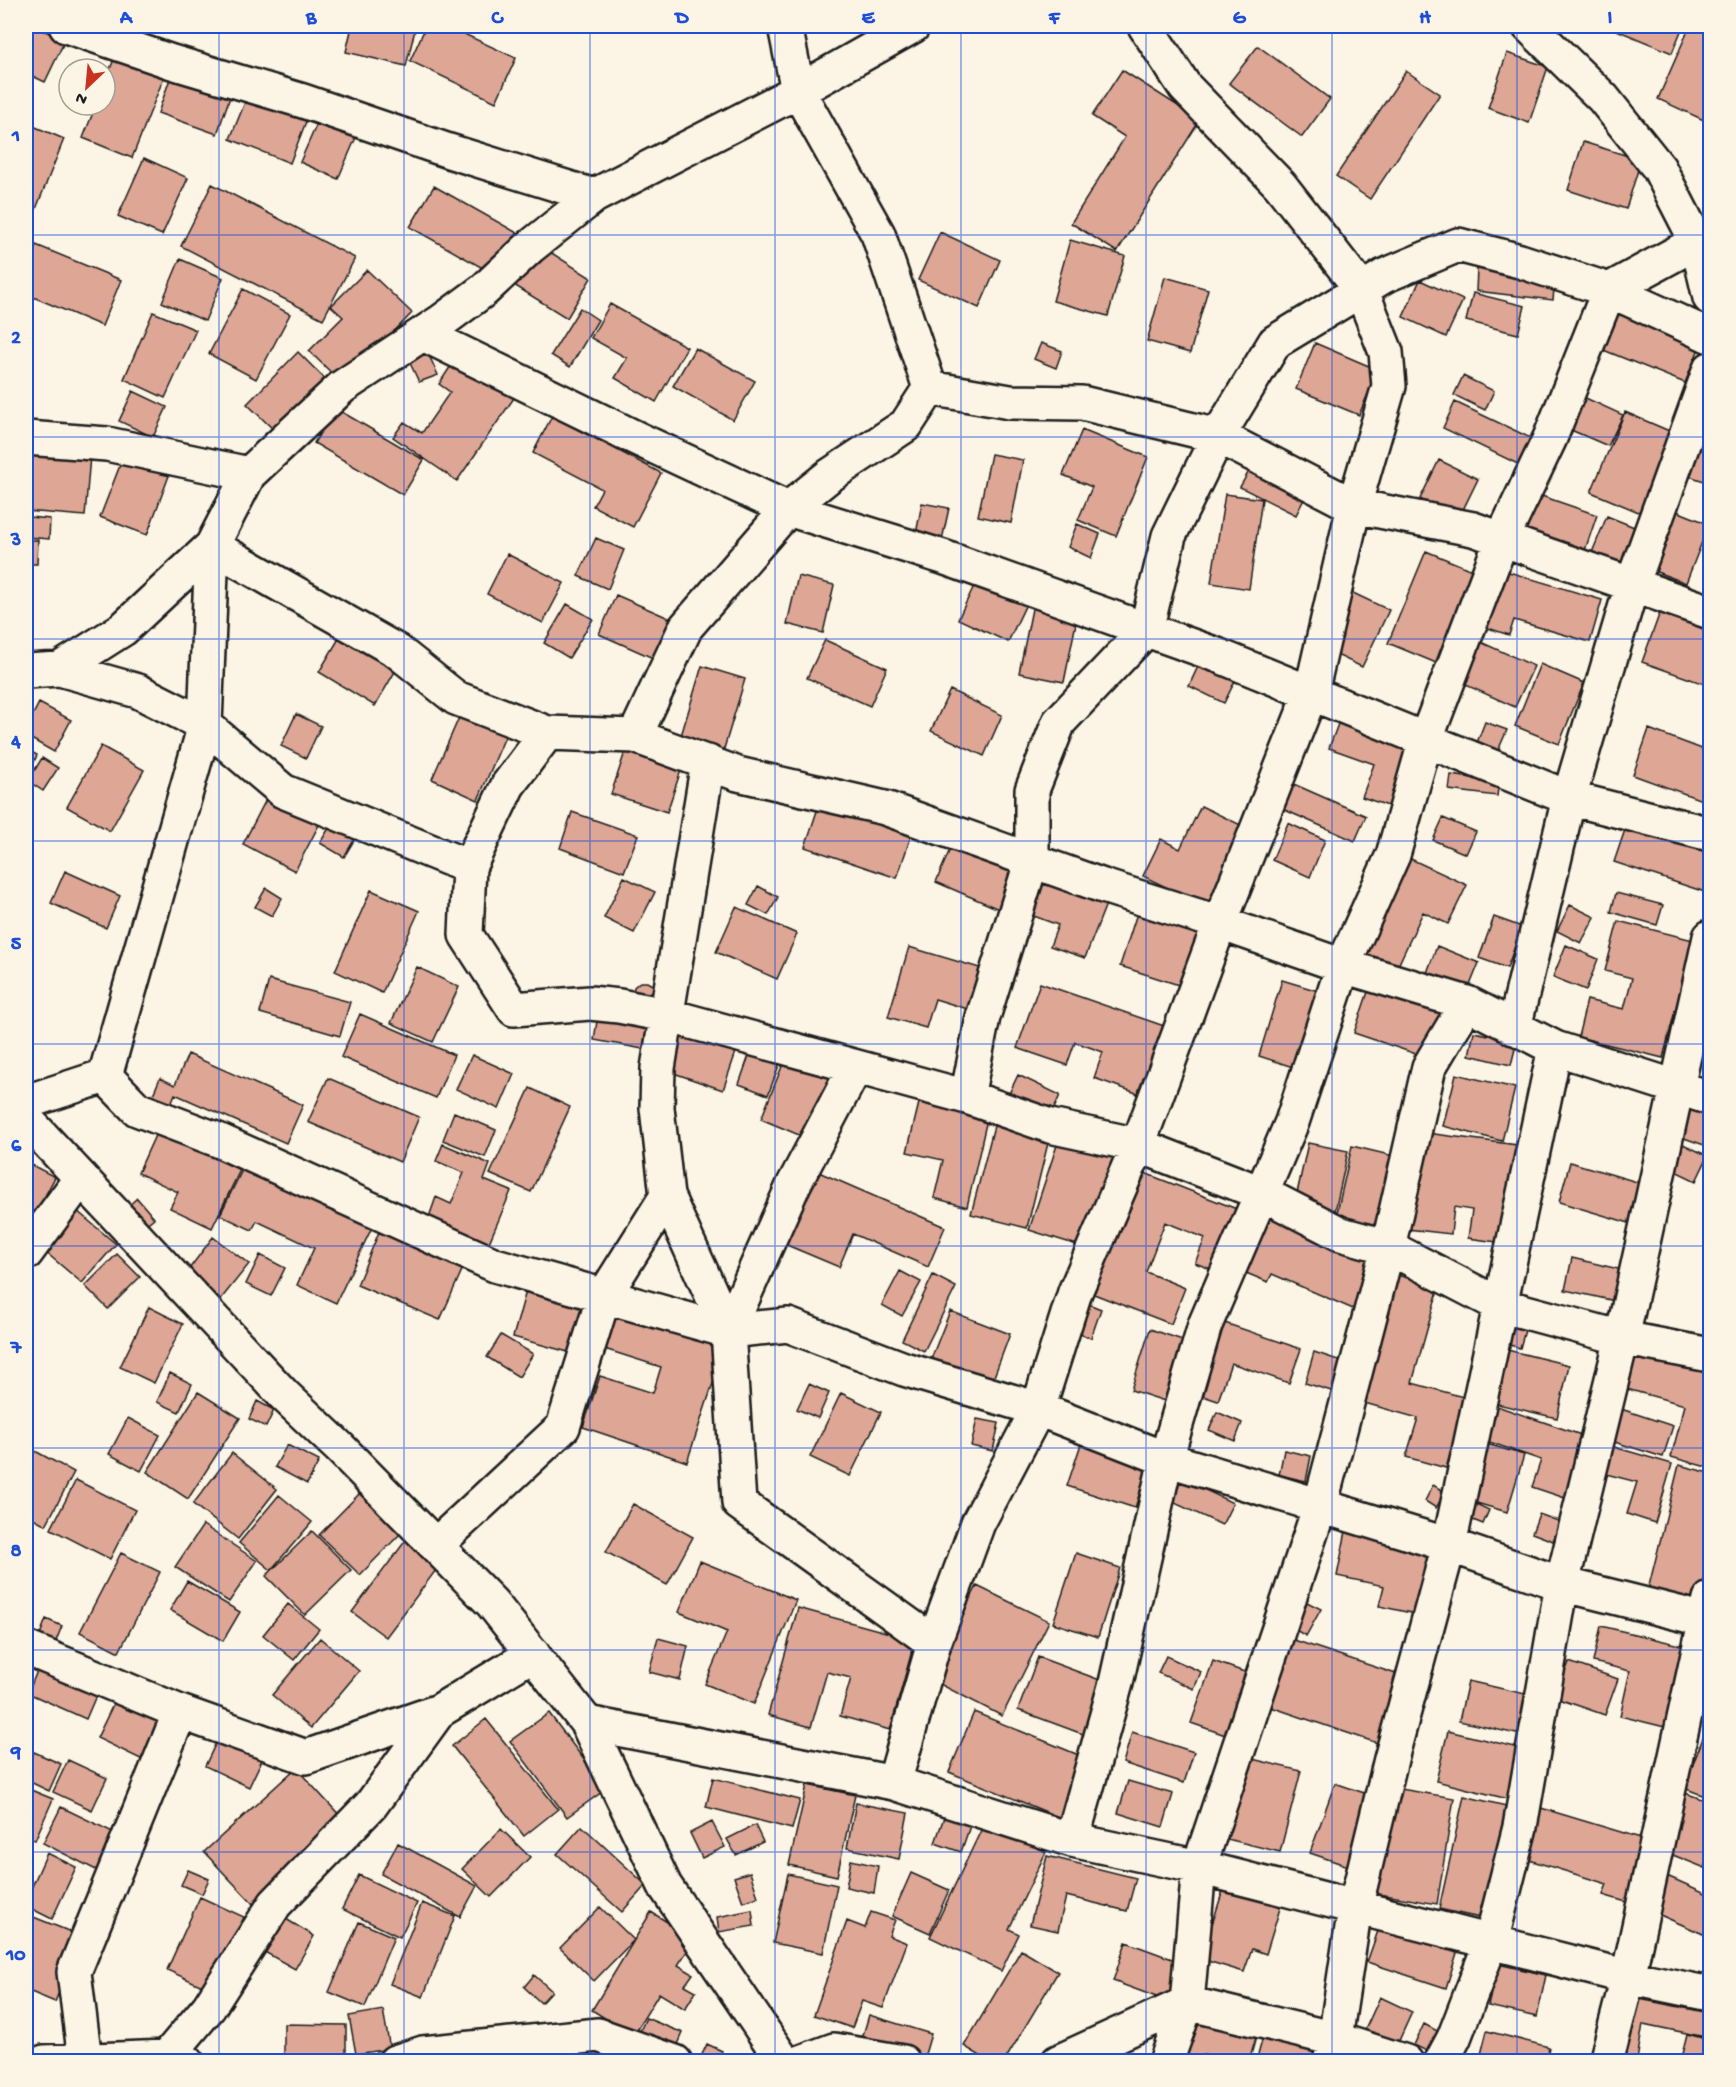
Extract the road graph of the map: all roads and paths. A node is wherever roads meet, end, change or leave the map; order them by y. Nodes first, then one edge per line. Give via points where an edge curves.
1 (66, 26) edge
2 (785, 26) edge
3 (913, 26) edge
4 (1144, 26) edge
5 (1529, 26) edge
6 (798, 91) junction
7 (594, 196) junction
8 (1704, 242) edge
9 (1361, 290) junction
10 (1609, 290) junction
11 (1710, 298) edge
12 (423, 334) junction
13 (1710, 336) edge
14 (1710, 369) edge
15 (930, 388) junction
16 (1218, 436) junction
17 (26, 438) edge
18 (249, 474) junction
19 (1354, 506) junction
20 (788, 509) junction
21 (1502, 539) junction
22 (212, 546) junction
23 (1632, 585) junction
24 (1710, 612) edge
25 (1146, 630) junction
26 (60, 669) junction
27 (26, 671) edge
28 (1311, 693) junction
29 (205, 725) junction
30 (547, 733) junction
31 (635, 736) junction
32 (1426, 740) junction
33 (708, 762) junction
34 (1569, 798) junction
35 (1710, 834) edge
36 (1032, 860) junction
37 (469, 867) junction
38 (1220, 923) junction
39 (1710, 937) edge
40 (1343, 966) junction
41 (1467, 1003) junction
42 (666, 1015) junction
43 (1514, 1028) junction
44 (1555, 1048) junction
45 (855, 1068) junction
46 (105, 1076) junction
47 (1676, 1087) junction
48 (967, 1097) junction
49 (1710, 1098) edge
50 (26, 1102) edge
51 (26, 1119) edge
52 (1138, 1145) junction
53 (81, 1178) junction
54 (1262, 1193) junction
55 (667, 1196) junction
56 (1388, 1247) junction
57 (26, 1253) edge
58 (604, 1296) junction
59 (1500, 1305) junction
60 (728, 1331) junction
61 (1622, 1338) junction
62 (1710, 1355) edge
63 (1038, 1409) junction
64 (1166, 1459) junction
65 (1320, 1506) junction
66 (436, 1545) junction
67 (1449, 1545) junction
68 (1562, 1584) junction
69 (1709, 1613) edge
70 (934, 1643) junction
71 (26, 1648) edge
72 (533, 1654) junction
73 (439, 1711) junction
74 (180, 1712) junction
75 (587, 1723) junction
76 (894, 1782) junction
77 (1072, 1840) junction
78 (1198, 1867) junction
79 (1355, 1908) junction
80 (1491, 1942) junction
81 (1628, 1977) junction
82 (1710, 1994) edge
83 (1186, 2002) junction
84 (1333, 2050) edge
85 (85, 2060) junction
86 (173, 2060) edge
87 (44, 2061) edge
88 (395, 2061) edge
89 (675, 2061) edge
90 (784, 2061) edge
91 (801, 2061) edge
92 (903, 2061) edge
93 (1058, 2061) edge
94 (1166, 2061) edge
95 (1406, 2061) edge
96 (1442, 2061) edge
97 (1606, 2061) edge

1 - 7 street
2 - 6 street
3 - 6 street
4 - 9 street via 1185,87 1280,185
5 - 8 street via 1603,98 1659,168
6 - 7 street
6 - 15 street via 878,234
7 - 12 street via 483,290
8 - 10 street
8 - 11 street
9 - 10 street via 1384,276 1458,245
9 - 16 street via 1275,342
9 - 19 street via 1386,352 1389,386
10 - 13 street
10 - 21 street via 1550,438
12 - 18 street via 342,387
12 - 20 street
14 - 23 street
15 - 16 street via 1010,402 1082,403
15 - 20 street via 906,425 829,476
16 - 19 street
16 - 25 street via 1169,536
17 - 18 street via 108,444
18 - 22 street
19 - 21 street via 1473,529
19 - 28 street
20 - 25 street via 943,557
20 - 31 street via 686,627
21 - 23 street
21 - 32 street
22 - 26 street via 123,629
22 - 29 street
22 - 30 street via 397,651 456,698
23 - 24 street
23 - 34 street
25 - 28 street
25 - 36 street via 1059,722 1032,790
26 - 27 street
26 - 29 street via 138,691
28 - 32 street
28 - 38 street
29 - 37 street via 283,792
29 - 46 street
30 - 31 street
30 - 37 street via 508,785
31 - 33 street
32 - 34 street
32 - 40 street via 1393,855
33 - 36 street via 738,774 885,808
33 - 42 street
34 - 35 street
34 - 43 street
36 - 38 street
36 - 48 street via 983,1017
37 - 42 street via 466,935 514,1009 590,1003
38 - 40 street
38 - 52 street
39 - 47 street
40 - 41 street
40 - 54 street via 1292,1122
41 - 43 street
41 - 56 street via 1429,1067
42 - 45 street
42 - 55 street via 657,1108
43 - 44 street
44 - 47 street
44 - 59 street
45 - 48 street
45 - 60 street via 794,1184
46 - 50 street
46 - 58 street via 137,1109 218,1140 495,1265
47 - 49 street
47 - 61 street
48 - 52 street via 1050,1126
51 - 53 street
52 - 54 street
52 - 63 street via 1075,1292
53 - 57 street
53 - 66 street via 284,1395
54 - 56 street via 1341,1234
54 - 64 street via 1204,1325
55 - 58 street
55 - 60 street
56 - 59 street
56 - 65 street
58 - 60 street
58 - 66 street via 563,1427
59 - 61 street
59 - 67 street
60 - 63 street via 788,1324 904,1369
60 - 70 street via 739,1503
61 - 62 street
61 - 68 street
63 - 64 street
63 - 70 street via 978,1523
64 - 65 street
64 - 77 street via 1116,1683
65 - 67 street
65 - 78 street
66 - 72 street via 492,1603
67 - 68 street
67 - 79 street
68 - 69 street
68 - 80 street via 1520,1827
69 - 81 street
70 - 76 street
71 - 74 street
72 - 73 street
72 - 75 street
73 - 74 street via 306,1757
73 - 86 street via 371,1805 275,1904
74 - 85 street via 74,1972
75 - 76 street
75 - 90 street via 665,1886
76 - 77 street
77 - 78 street
78 - 79 street
78 - 83 street
79 - 80 street
79 - 84 street
80 - 81 street
80 - 96 street
81 - 82 street
81 - 97 street
83 - 84 street
83 - 93 street
83 - 94 street
84 - 95 street
85 - 86 street
85 - 87 street
88 - 89 street via 423,2053 598,2035
91 - 92 street via 834,2050

